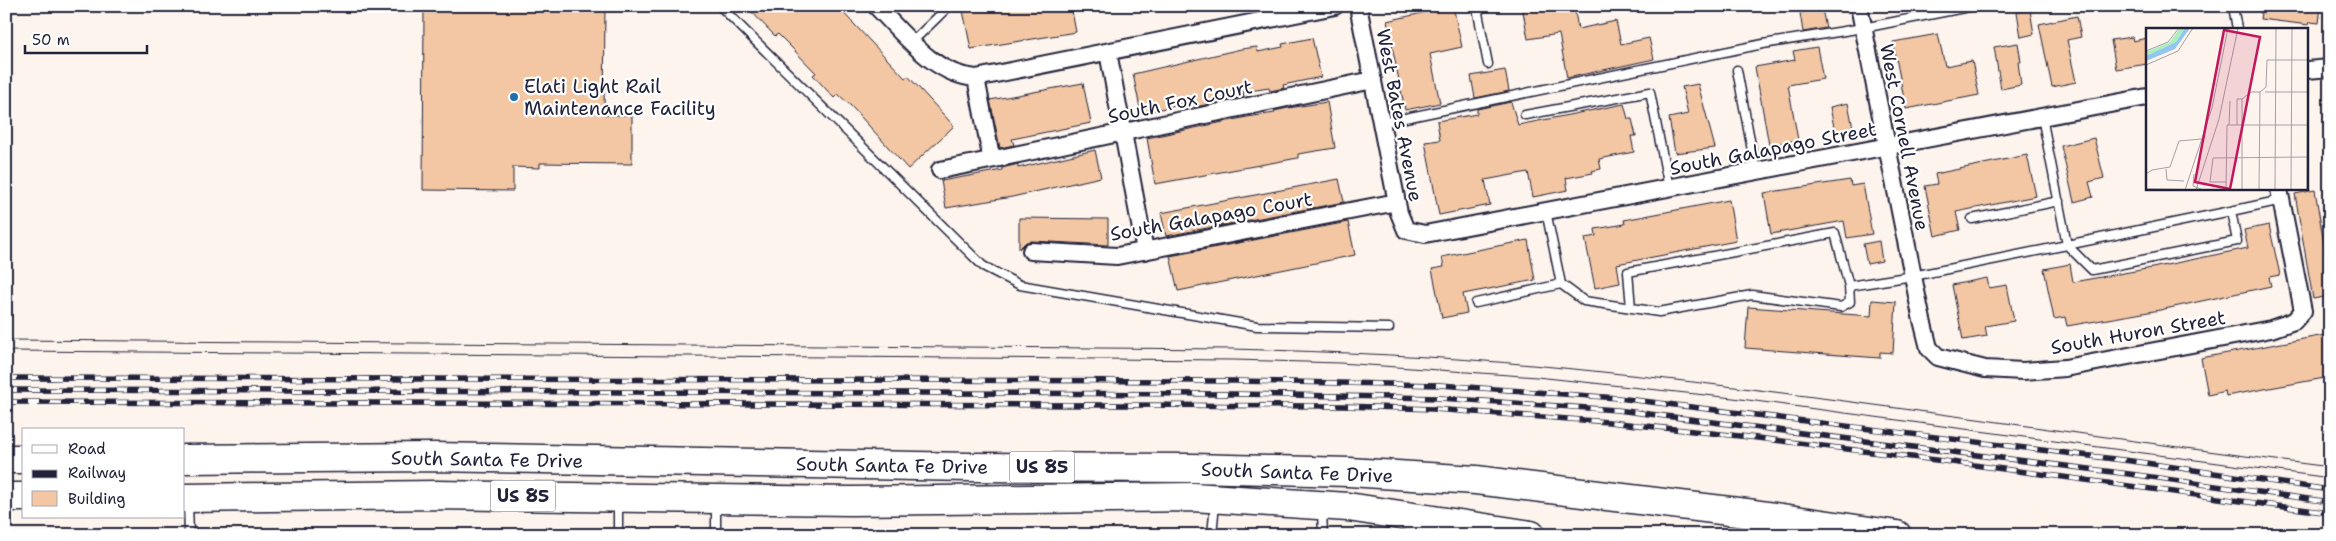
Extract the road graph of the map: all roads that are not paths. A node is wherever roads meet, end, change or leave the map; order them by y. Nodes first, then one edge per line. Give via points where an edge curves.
1 (720, 6) edge
2 (876, 6) edge
3 (948, 6) edge
4 (1335, 6) edge
5 (1358, 6) edge
6 (1482, 6) edge
7 (1859, 6) edge
8 (1974, 6) edge
9 (2233, 6) edge
10 (1863, 28) junction
11 (2237, 28) edge
12 (912, 42) junction
13 (1108, 52) junction
14 (1488, 64) dead end
15 (2330, 68) edge
16 (1736, 70) dead end
17 (2308, 70) edge
18 (976, 78) junction
19 (1373, 80) junction
20 (2146, 97) edge
21 (1525, 115) dead end
22 (2042, 117) junction
23 (1382, 123) junction
24 (1123, 134) junction
25 (1886, 147) junction
26 (996, 159) junction
27 (940, 170) dead end
28 (1756, 172) junction
29 (1669, 188) junction
30 (2280, 194) edge
31 (2059, 201) junction
32 (1397, 202) junction
33 (1546, 211) junction
34 (2230, 211) junction
35 (1972, 219) dead end
36 (1406, 230) joint
37 (2067, 245) junction
38 (1031, 251) dead end
39 (1145, 251) junction
40 (1913, 276) junction
41 (1561, 284) junction
42 (1849, 286) junction
43 (1476, 303) dead end
44 (1631, 308) junction
45 (1389, 328) dead end
46 (185, 458) edge
47 (6, 459) edge
48 (22, 459) edge
49 (6, 497) edge
50 (22, 497) edge
51 (186, 498) edge
52 (618, 498) junction
53 (1215, 498) junction
54 (716, 499) junction
55 (1322, 506) junction
56 (1483, 531) edge
57 (189, 535) edge
58 (618, 535) edge
59 (716, 535) edge
60 (1212, 535) edge
61 (1323, 535) edge
62 (1531, 535) edge
63 (1897, 535) edge

1 - 45 lane via 982,266 1000,277 1020,285 1257,326
2 - 12 street
3 - 12 lane
4 - 13 street
5 - 19 street, West Bates Avenue
6 - 14 lane via 1478,13
7 - 10 street, West Cornell Avenue
8 - 10 lane
9 - 11 lane
10 - 23 lane via 1763,44
10 - 25 street, West Cornell Avenue
12 - 18 street via 942,68
13 - 18 street
13 - 24 street
15 - 17 street
16 - 28 lane
18 - 26 street via 990,151
19 - 23 street, West Bates Avenue
19 - 24 street, South Fox Court
20 - 22 street, South Galapago Street
21 - 29 lane via 1650,92
22 - 25 street, South Galapago Street
22 - 31 lane
23 - 32 street, West Bates Avenue
24 - 26 street, South Fox Court
24 - 39 street
25 - 28 street, South Galapago Street
25 - 40 street, West Cornell Avenue
26 - 27 street, South Fox Court
28 - 29 street, South Galapago Street
29 - 33 street, South Galapago Street
30 - 34 lane
30 - 40 street, South Huron Street via 2303,311 2294,320 2270,329 2065,368 1985,369 1938,357 1929,348
31 - 35 lane
31 - 37 lane
32 - 36 street, West Bates Avenue
32 - 39 street, South Galapago Court
33 - 36 street, South Galapago Street via 1425,234
33 - 41 lane
34 - 37 lane
34 - 37 lane via 2237,241 2092,270
37 - 40 lane
38 - 39 street, South Galapago Court via 1117,256
40 - 42 lane
41 - 43 lane
41 - 44 lane via 1584,301
42 - 44 lane via 1850,302 1841,307 1752,294 1659,312
42 - 44 lane via 1834,233 1628,272
46 - 63 highway, South Santa Fe Drive / US 85 via 433,457 1349,472 1476,480
47 - 48 highway
49 - 50 highway
51 - 52 highway, South Santa Fe Drive / US 85 via 394,495
51 - 57 lane
52 - 54 highway, South Santa Fe Drive / US 85
52 - 58 lane
53 - 54 highway, South Santa Fe Drive / US 85
53 - 55 highway, South Santa Fe Drive / US 85
53 - 60 lane
54 - 59 lane
55 - 56 highway, South Santa Fe Drive / US 85 via 1348,507
55 - 61 lane
56 - 62 highway, South Santa Fe Drive / US 85

